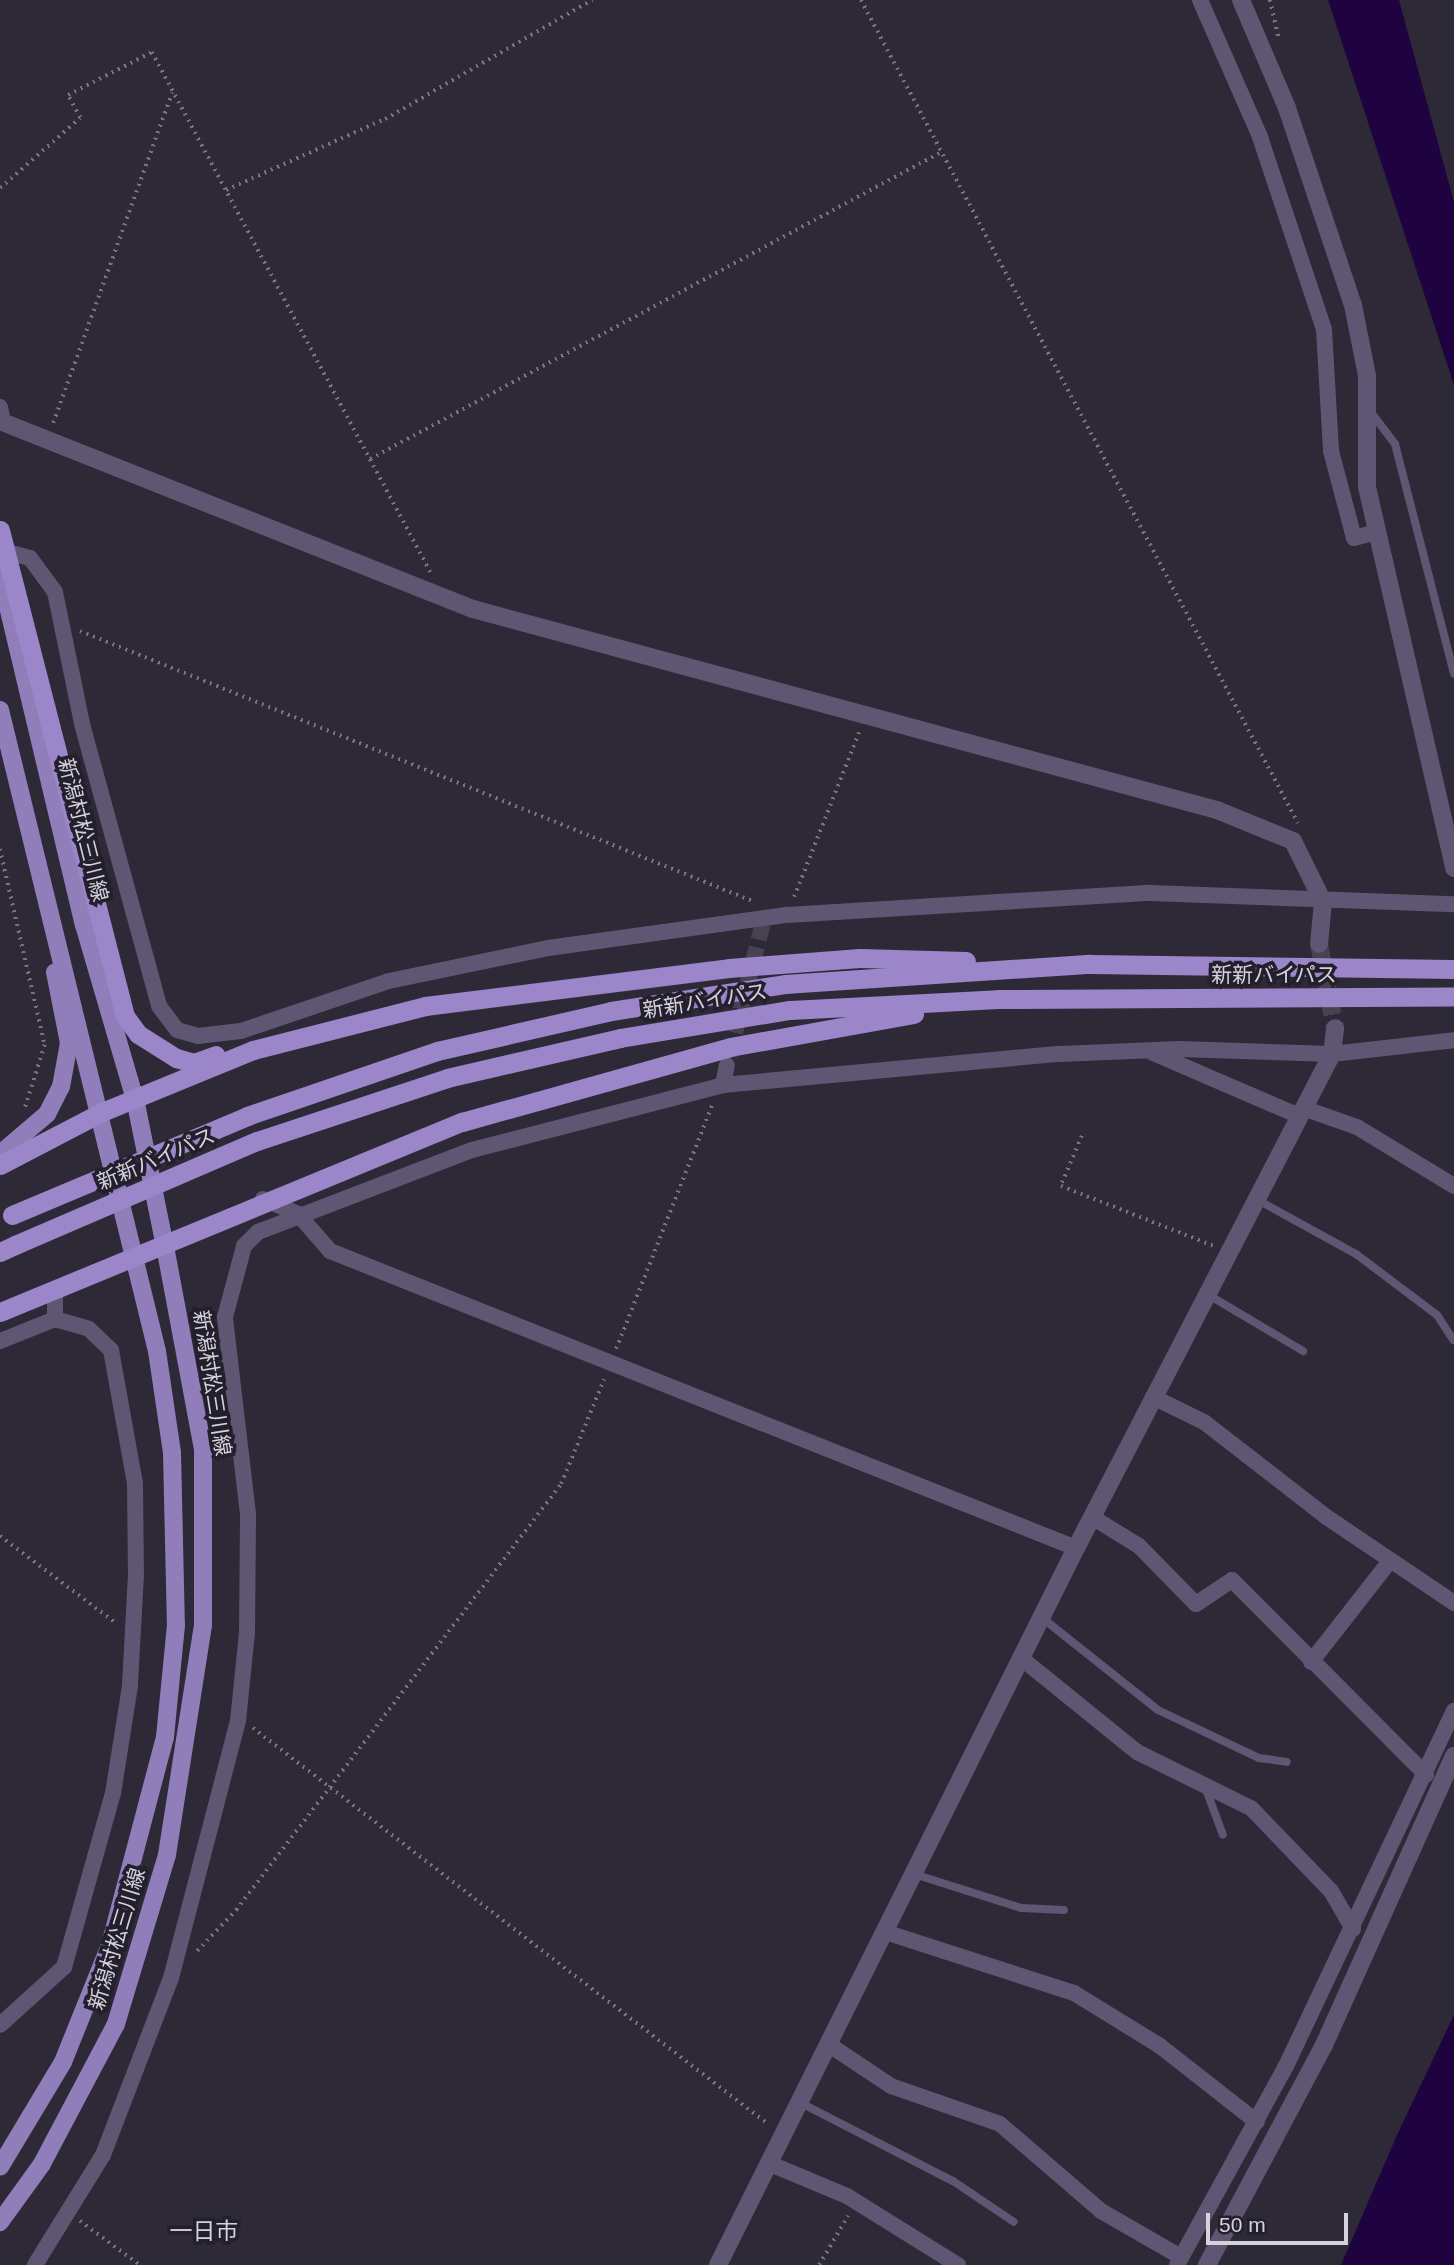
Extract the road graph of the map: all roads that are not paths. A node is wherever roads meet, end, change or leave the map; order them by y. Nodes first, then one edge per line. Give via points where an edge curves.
1 (1199, 0) edge
2 (1241, 0) edge
3 (1367, 405) junction
4 (1, 417) edge
5 (0, 530) edge
6 (1377, 532) junction
7 (3, 550) edge
8 (0, 573) edge
9 (1454, 674) edge
10 (0, 710) edge
11 (1454, 868) edge
12 (42, 874) junction
13 (1323, 902) junction
14 (1454, 904) edge
15 (787, 915) junction
16 (763, 923) dead end
17 (1319, 944) tunnel mouth
18 (1090, 964) junction
19 (1454, 969) edge
20 (1454, 997) edge
21 (998, 999) junction
22 (1335, 1028) tunnel mouth
23 (246, 1036) junction
24 (302, 1037) junction
25 (1453, 1041) edge
26 (1148, 1050) junction
27 (1332, 1054) junction
28 (727, 1065) tunnel mouth
29 (723, 1085) junction
30 (135, 1099) junction
31 (102, 1112) junction
32 (1301, 1112) junction
33 (0, 1154) edge
34 (0, 1165) edge
35 (1454, 1186) edge
36 (263, 1199) junction
37 (1256, 1199) junction
38 (298, 1214) junction
39 (6, 1218) edge
40 (164, 1241) junction
41 (8, 1248) edge
42 (133, 1252) junction
43 (55, 1289) junction
44 (1206, 1294) junction
45 (0, 1312) edge
46 (55, 1320) junction
47 (1453, 1340) edge
48 (0, 1341) edge
49 (1303, 1351) dead end
50 (1153, 1397) junction
51 (1092, 1517) junction
52 (1076, 1548) junction
53 (1390, 1561) junction
54 (1454, 1603) edge
55 (1041, 1617) junction
56 (1021, 1658) junction
57 (1311, 1661) junction
58 (1454, 1711) edge
59 (1454, 1756) edge
60 (1287, 1762) dead end
61 (1426, 1775) junction
62 (1203, 1781) junction
63 (1223, 1835) dead end
64 (914, 1874) junction
65 (1064, 1910) dead end
66 (1353, 1928) junction
67 (885, 1932) junction
68 (0, 2025) edge
69 (828, 2044) junction
70 (799, 2102) junction
71 (1257, 2122) junction
72 (768, 2163) junction
73 (0, 2167) edge
74 (0, 2222) edge
75 (1014, 2222) dead end
76 (1179, 2261) edge
77 (35, 2265) edge
78 (718, 2265) edge
79 (958, 2265) edge
80 (1207, 2265) edge

1 - 6 street via 1260,137 1324,329 1331,451 1354,538
2 - 3 street via 1287,108 1353,305
3 - 6 street via 1367,487
3 - 9 lane via 1395,444
4 - 13 street via 47,440 445,599 1217,810 1293,841
5 - 7 highway
6 - 11 street
7 - 23 street via 30,558 45,573 65,625 82,724 159,1006 177,1030 198,1036
7 - 23 highway via 125,1016 156,1049 194,1063
8 - 30 main road, 新潟村松三川線 via 84,925
10 - 12 main road, 新潟村松三川線
12 - 31 main road, 新潟村松三川線
12 - 33 main road via 36,896 69,1043 61,1087 47,1114
13 - 14 street
13 - 15 street via 1150,893
13 - 17 street
15 - 16 street
15 - 23 street via 548,948 389,981
18 - 19 highway, 新新バイパス
18 - 24 highway via 860,958 729,968 425,1006
18 - 39 highway, 新新バイパス, bridge via 785,984 611,1011 437,1051 247,1116
20 - 21 highway, 新新バイパス
21 - 36 highway via 730,1047 617,1077 462,1122
21 - 41 highway, 新新バイパス, bridge via 790,1010 620,1038 447,1078 257,1141
22 - 27 street
23 - 24 highway
24 - 30 highway
25 - 27 street
26 - 27 street
26 - 29 street via 875,1068
26 - 32 street
27 - 32 street
28 - 29 street
29 - 38 street via 472,1150
30 - 31 highway
30 - 40 main road, 新潟村松三川線
31 - 34 highway
31 - 42 main road, 新潟村松三川線
32 - 35 street via 1357,1127
32 - 37 street
36 - 38 street
36 - 40 highway
37 - 44 street
37 - 47 lane via 1356,1254 1437,1315
38 - 52 street via 330,1251
38 - 77 street via 258,1232 244,1246 227,1298 248,1514 247,1633 238,1721 171,1978 103,2155
40 - 42 highway
40 - 74 main road, 新潟村松三川線 via 203,1449 203,1625 188,1741 167,1855 116,2024 42,2164
42 - 43 highway
42 - 73 main road, 新潟村松三川線 via 157,1350 172,1453 176,1625 165,1737 110,1945 63,2062
43 - 45 highway
43 - 46 street
44 - 49 lane
44 - 50 street
46 - 48 street
46 - 68 street via 89,1329 111,1350 123,1392 135,1484 134,1637 113,1793 64,1967
50 - 51 street
50 - 53 street via 1204,1422
51 - 52 street
51 - 57 street via 1139,1546 1196,1604 1232,1580
52 - 55 street
53 - 54 street
53 - 57 street
55 - 56 street
55 - 60 lane via 1158,1710 1259,1758
56 - 62 street via 1137,1752
56 - 64 street
57 - 61 street
58 - 61 street
59 - 80 street via 1324,2045
61 - 66 street
62 - 63 lane
62 - 66 street via 1251,1808 1304,1859
64 - 65 lane via 1021,1908
64 - 67 street
66 - 71 street
67 - 69 street
67 - 71 street via 1074,1993 1160,2046
69 - 70 street
69 - 76 street via 891,2086 1000,2124 1101,2211
70 - 72 street
70 - 75 lane via 953,2181
71 - 76 street
72 - 78 street
72 - 79 street via 857,2202

